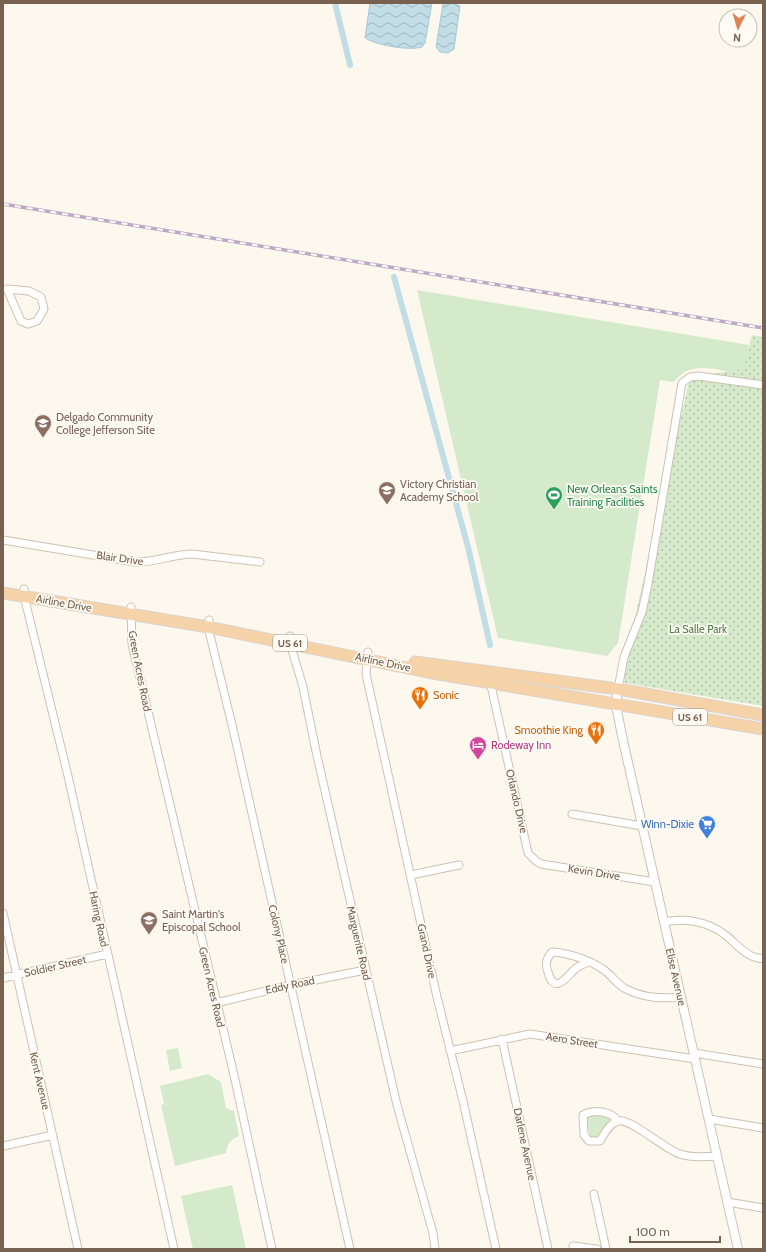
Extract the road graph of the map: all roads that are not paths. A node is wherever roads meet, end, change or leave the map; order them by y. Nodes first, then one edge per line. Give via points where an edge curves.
1 (5, 289) edge
2 (763, 385) edge
3 (3, 540) edge
4 (260, 562) dead end
5 (3, 585) edge
6 (3, 592) edge
7 (24, 592) junction
8 (130, 610) junction
9 (209, 623) junction
10 (290, 639) junction
11 (368, 655) junction
12 (489, 671) junction
13 (491, 683) junction
14 (618, 689) junction
15 (616, 704) junction
16 (763, 715) edge
17 (763, 729) edge
18 (572, 814) dead end
19 (642, 826) junction
20 (534, 859) joint
21 (459, 865) dead end
22 (411, 875) junction
23 (655, 882) junction
24 (3, 913) edge
25 (664, 922) junction
26 (107, 954) junction
27 (763, 958) edge
28 (588, 962) junction
29 (365, 970) junction
30 (17, 975) junction
31 (3, 978) edge
32 (291, 985) junction
33 (681, 997) junction
34 (216, 1003) junction
35 (502, 1039) junction
36 (450, 1050) junction
37 (694, 1056) junction
38 (763, 1064) edge
39 (709, 1119) junction
40 (618, 1121) junction
41 (763, 1128) edge
42 (53, 1135) junction
43 (3, 1146) edge
44 (717, 1156) junction
45 (594, 1194) dead end
46 (727, 1202) junction
47 (763, 1208) edge
48 (573, 1246) dead end
49 (78, 1249) edge
50 (174, 1249) edge
51 (272, 1249) edge
52 (350, 1249) edge
53 (435, 1249) edge
54 (496, 1249) edge
55 (548, 1249) edge
56 (597, 1249) edge
57 (606, 1249) edge
58 (738, 1249) edge

1 - 1 street via 29,291 42,297 44,309 37,322 28,324 21,321
2 - 14 street via 698,376 690,377 682,383 648,584 642,612 624,657
3 - 4 street, Blair Drive via 135,562 151,562 182,554
5 - 7 highway, Airline Drive / US 61
6 - 7 highway, Airline Drive / US 61
7 - 8 highway, Airline Drive / US 61
7 - 26 street, Haring Road
8 - 9 highway, Airline Drive / US 61
8 - 34 street, Green Acres Road via 132,644
9 - 10 highway, Airline Drive / US 61
9 - 32 street, Colony Place
10 - 11 highway, Airline Drive / US 61
10 - 29 street, Marguerite Road via 303,687
11 - 12 highway, Airline Drive / US 61
11 - 13 highway, Airline Drive / US 61
11 - 22 street, Grand Drive via 366,674
12 - 13 street, Orlando Drive
12 - 14 highway, Airline Drive / US 61
13 - 15 highway, Airline Drive / US 61
13 - 20 street, Orlando Drive via 528,853
14 - 15 street, Elise Avenue
14 - 16 highway, Airline Drive / US 61
15 - 17 highway, Airline Drive / US 61
15 - 19 street, Elise Avenue
18 - 19 street
19 - 23 street, Elise Avenue
20 - 23 street, Kevin Drive via 541,864
21 - 22 street
22 - 36 street, Grand Drive
23 - 25 street, Elise Avenue
24 - 30 street, Kent Avenue
25 - 27 street via 696,921 710,926 754,957
25 - 33 street, Elise Avenue
26 - 30 street, Soldier Street
26 - 50 street, Haring Road
28 - 28 street via 560,983 550,979 546,963 552,952 563,952
28 - 33 street via 601,968 623,988 640,995 654,998
29 - 32 street, Eddy Road
29 - 53 street, Marguerite Road via 397,1106
30 - 31 street, Soldier Street
30 - 42 street, Kent Avenue
32 - 34 street, Eddy Road
32 - 52 street, Colony Place
33 - 37 street, Elise Avenue
34 - 51 street, Green Acres Road
35 - 36 street, Aero Street
35 - 37 street, Aero Street via 530,1034
35 - 55 street, Darlene Avenue
36 - 54 street, Grand Drive
37 - 38 street, Aero Street
37 - 39 street, Elise Avenue
39 - 41 street
39 - 44 street, Elise Avenue
40 - 40 street via 614,1116 590,1111 583,1115 584,1135 589,1141 600,1141 611,1125
40 - 44 street via 633,1124 656,1142 681,1155
42 - 43 street
42 - 49 street, Kent Avenue
44 - 46 street, Elise Avenue
45 - 57 street
46 - 47 street
46 - 58 street, Elise Avenue
48 - 56 street

